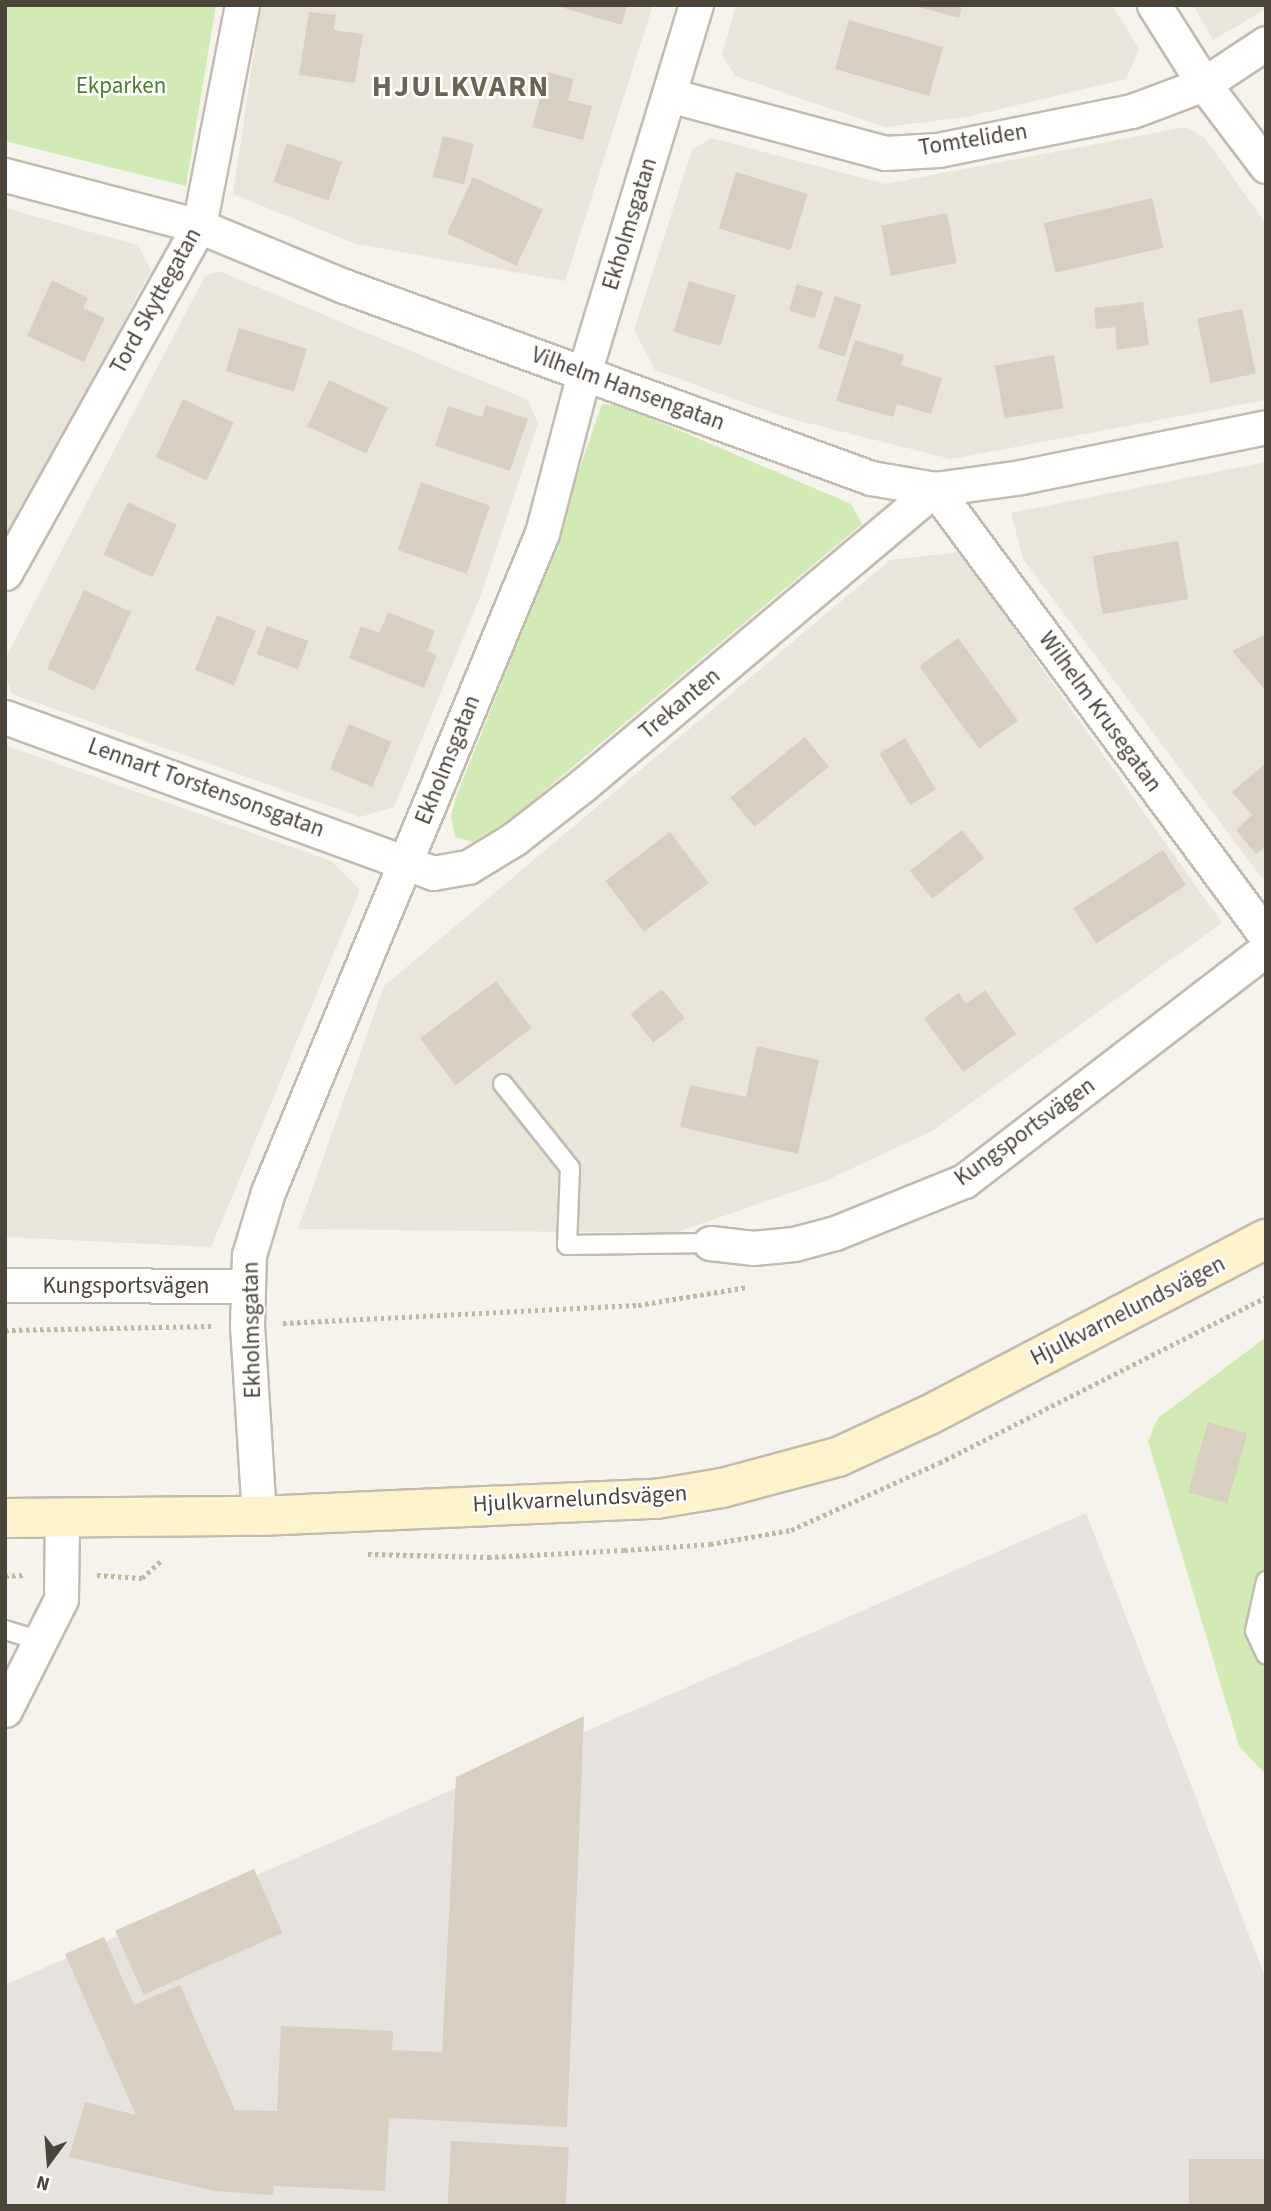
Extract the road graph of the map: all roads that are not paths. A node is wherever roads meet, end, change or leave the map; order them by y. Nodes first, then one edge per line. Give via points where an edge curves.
1 (242, 5) edge
2 (696, 5) edge
3 (1154, 5) edge
4 (1266, 43) edge
5 (1204, 84) junction
6 (670, 95) junction
7 (1266, 166) edge
8 (5, 175) edge
9 (199, 226) junction
10 (584, 373) junction
11 (1266, 427) edge
12 (935, 489) junction
13 (5, 573) edge
14 (5, 717) edge
15 (405, 863) junction
16 (1266, 936) edge
17 (1266, 949) edge
18 (503, 1084) dead end
19 (1266, 1239) edge
20 (710, 1243) joint
21 (5, 1285) edge
22 (247, 1286) junction
23 (259, 1516) junction
24 (5, 1518) edge
25 (62, 1521) junction
26 (1266, 1581) edge
27 (5, 1630) edge
28 (42, 1641) junction
29 (1266, 1655) edge
30 (5, 1710) edge

1 - 9 street, Tord Skyttegatan
2 - 6 street, Ekholmsgatan
3 - 5 street
4 - 5 street, Tomteliden
5 - 6 street, Tomteliden via 1132,111 938,150 884,153
5 - 7 street
6 - 10 street, Ekholmsgatan
8 - 9 street, Vilhelm Hansengatan
9 - 10 street, Vilhelm Hansengatan via 344,286
9 - 13 street, Tord Skyttegatan
10 - 12 street, Vilhelm Hansengatan via 871,478
10 - 15 street, Ekholmsgatan via 542,533
11 - 12 street, Vilhelm Hansengatan via 1021,477
12 - 15 street, Trekanten via 514,839 468,867 433,873
12 - 16 street, Wilhelm Krusegatan
14 - 15 street, Lennart Torstensonsgatan
15 - 22 street, Ekholmsgatan via 268,1192 249,1255
17 - 20 street, Kungsportsvägen via 964,1181 794,1244 753,1248
18 - 20 lane via 570,1168 568,1245
19 - 23 street, Hjulkvarnelundsvägen via 929,1415 838,1457 763,1478 656,1499
21 - 22 street, Kungsportsvägen
22 - 23 street, Ekholmsgatan
23 - 25 street, Hjulkvarnelundsvägen
24 - 25 street, Hjulkvarnelundsvägen
25 - 28 street via 65,1572 61,1600
26 - 29 lane via 1255,1631
27 - 28 lane
28 - 30 street

